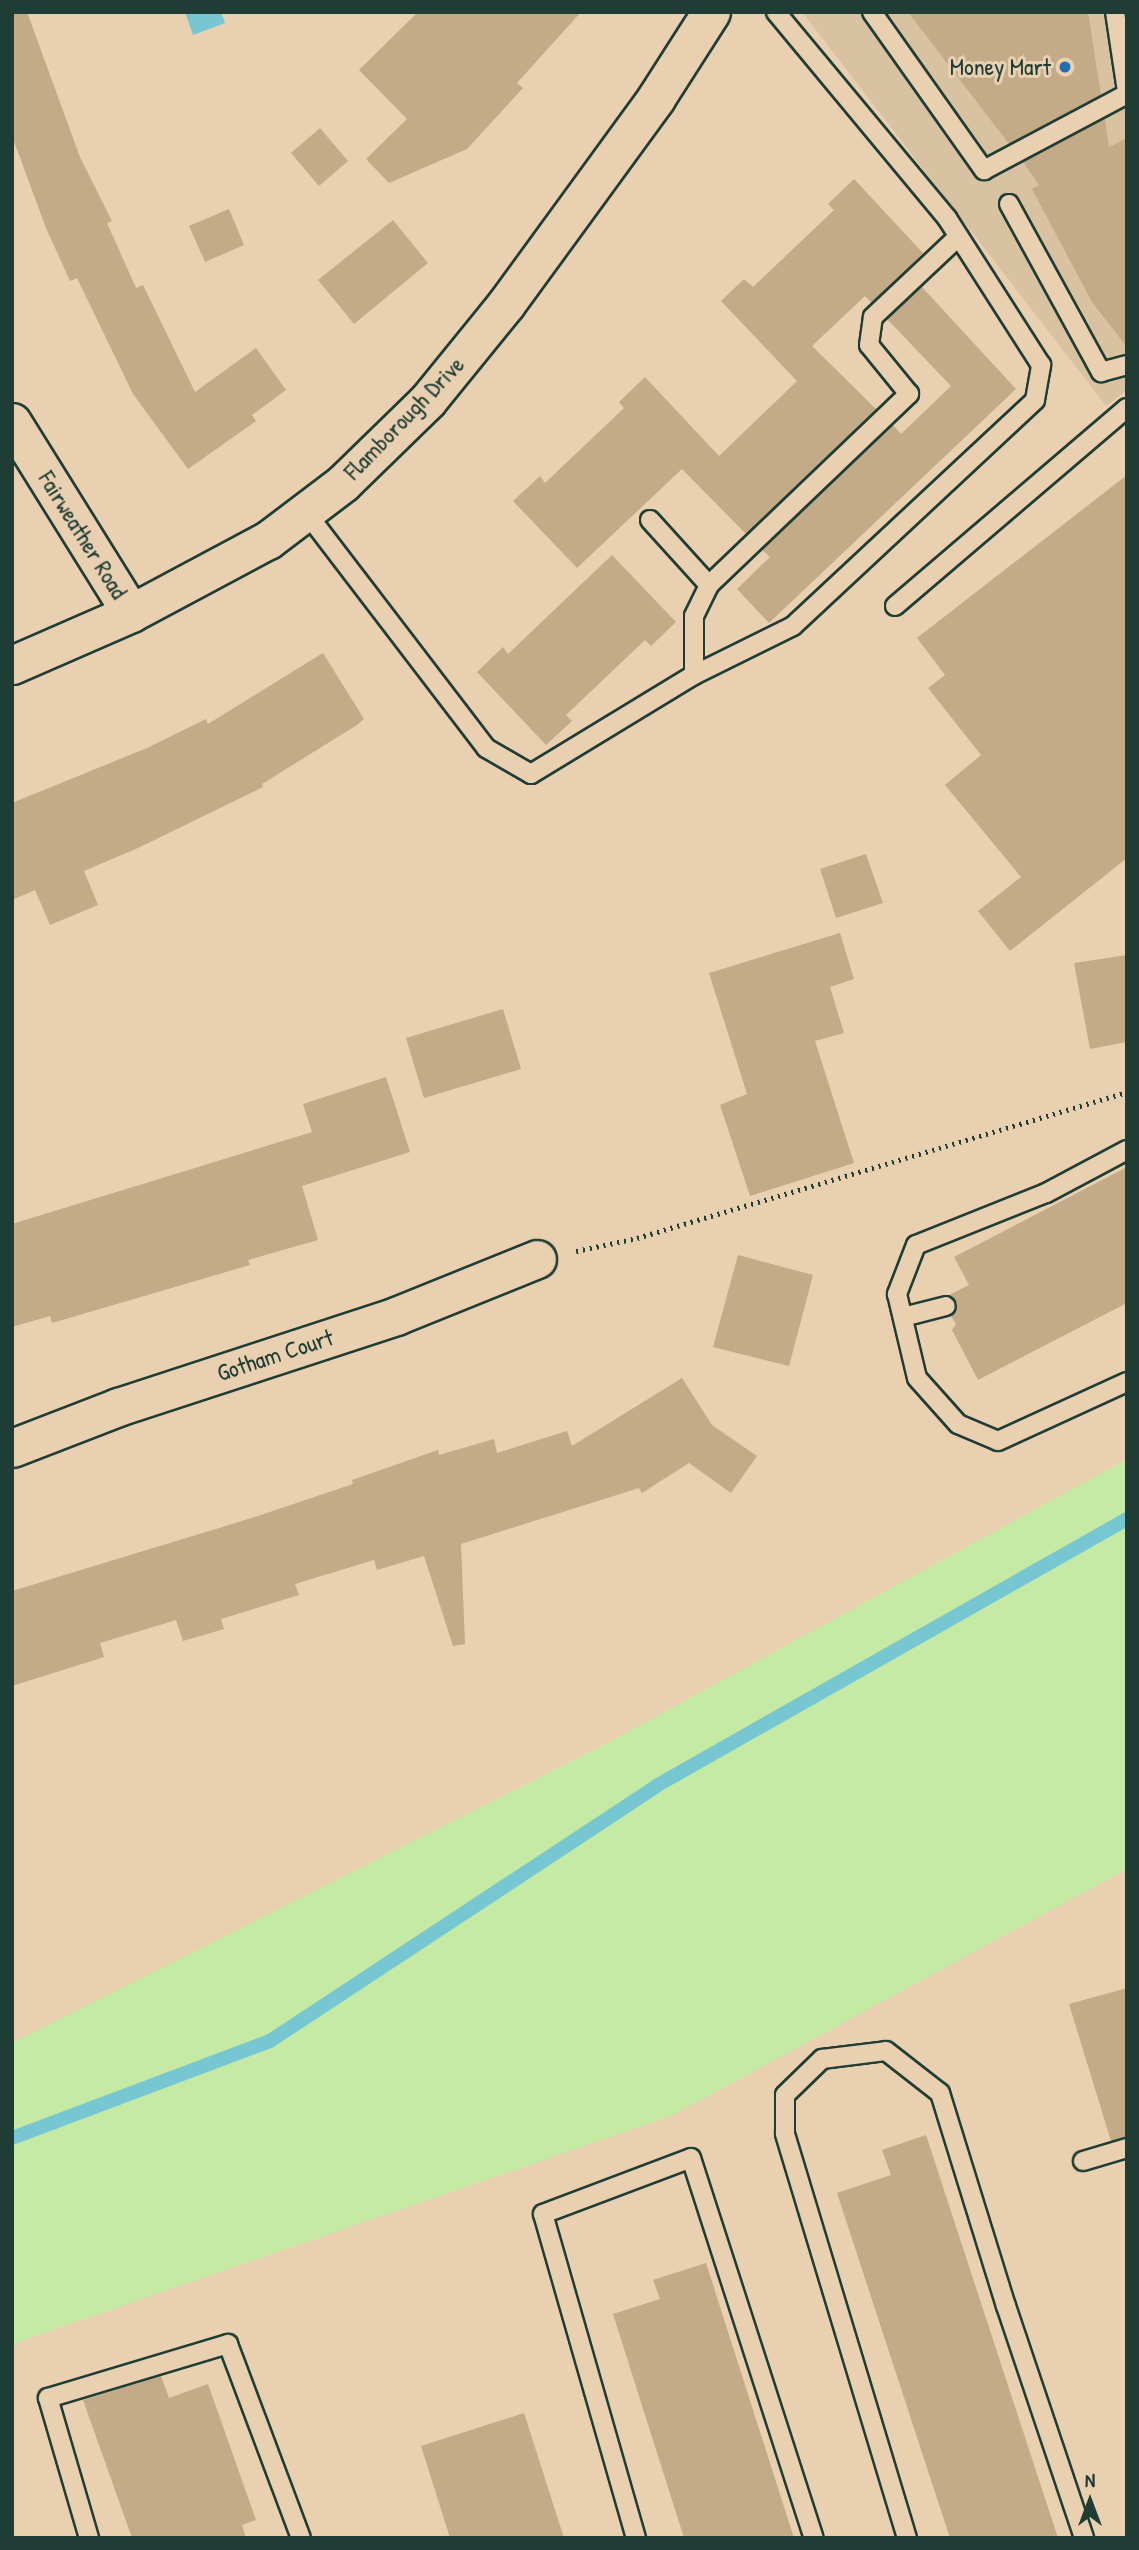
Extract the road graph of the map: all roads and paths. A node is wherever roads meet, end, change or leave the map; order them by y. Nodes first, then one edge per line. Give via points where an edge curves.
1 (710, 12) edge
2 (776, 12) edge
3 (872, 12) edge
4 (1115, 12) edge
5 (1127, 92) edge
6 (1009, 204) dead end
7 (958, 237) junction
8 (1127, 365) edge
9 (1127, 408) edge
10 (12, 422) edge
11 (305, 511) junction
12 (650, 520) dead end
13 (709, 585) junction
14 (895, 606) dead end
15 (131, 612) junction
16 (12, 665) edge
17 (694, 675) junction
18 (1127, 1092) edge
19 (1127, 1150) edge
20 (537, 1259) joint
21 (946, 1306) dead end
22 (903, 1317) junction
23 (1127, 1382) edge
24 (12, 1448) edge
25 (1127, 2148) edge
26 (1083, 2161) dead end
27 (89, 2538) edge
28 (301, 2538) edge
29 (636, 2538) edge
30 (814, 2538) edge
31 (907, 2538) edge
32 (1084, 2538) edge

1 - 11 street, Flamborough Drive via 656,98 506,304 437,389 343,483
2 - 7 lane
3 - 5 lane via 984,170
4 - 5 lane
6 - 8 lane via 1101,372
7 - 13 lane via 873,317 869,345 909,394
7 - 17 lane via 1041,365 1035,400 793,626
9 - 14 lane
10 - 15 street, Fairweather Road
11 - 15 street, Flamborough Drive via 268,540
11 - 17 lane via 486,748 531,774
12 - 13 lane
13 - 17 lane via 694,616
15 - 16 street, Flamborough Drive
18 - 20 path via 637,1238
19 - 22 lane via 1046,1193 916,1245 897,1294
20 - 24 street, Gotham Court via 396,1316 117,1407
21 - 22 lane
22 - 23 lane via 917,1378 958,1424 998,1441
25 - 26 lane
27 - 28 lane via 48,2398 228,2344
29 - 30 lane via 543,2214 691,2158
31 - 32 lane via 785,2133 785,2095 822,2059 886,2051 940,2093

